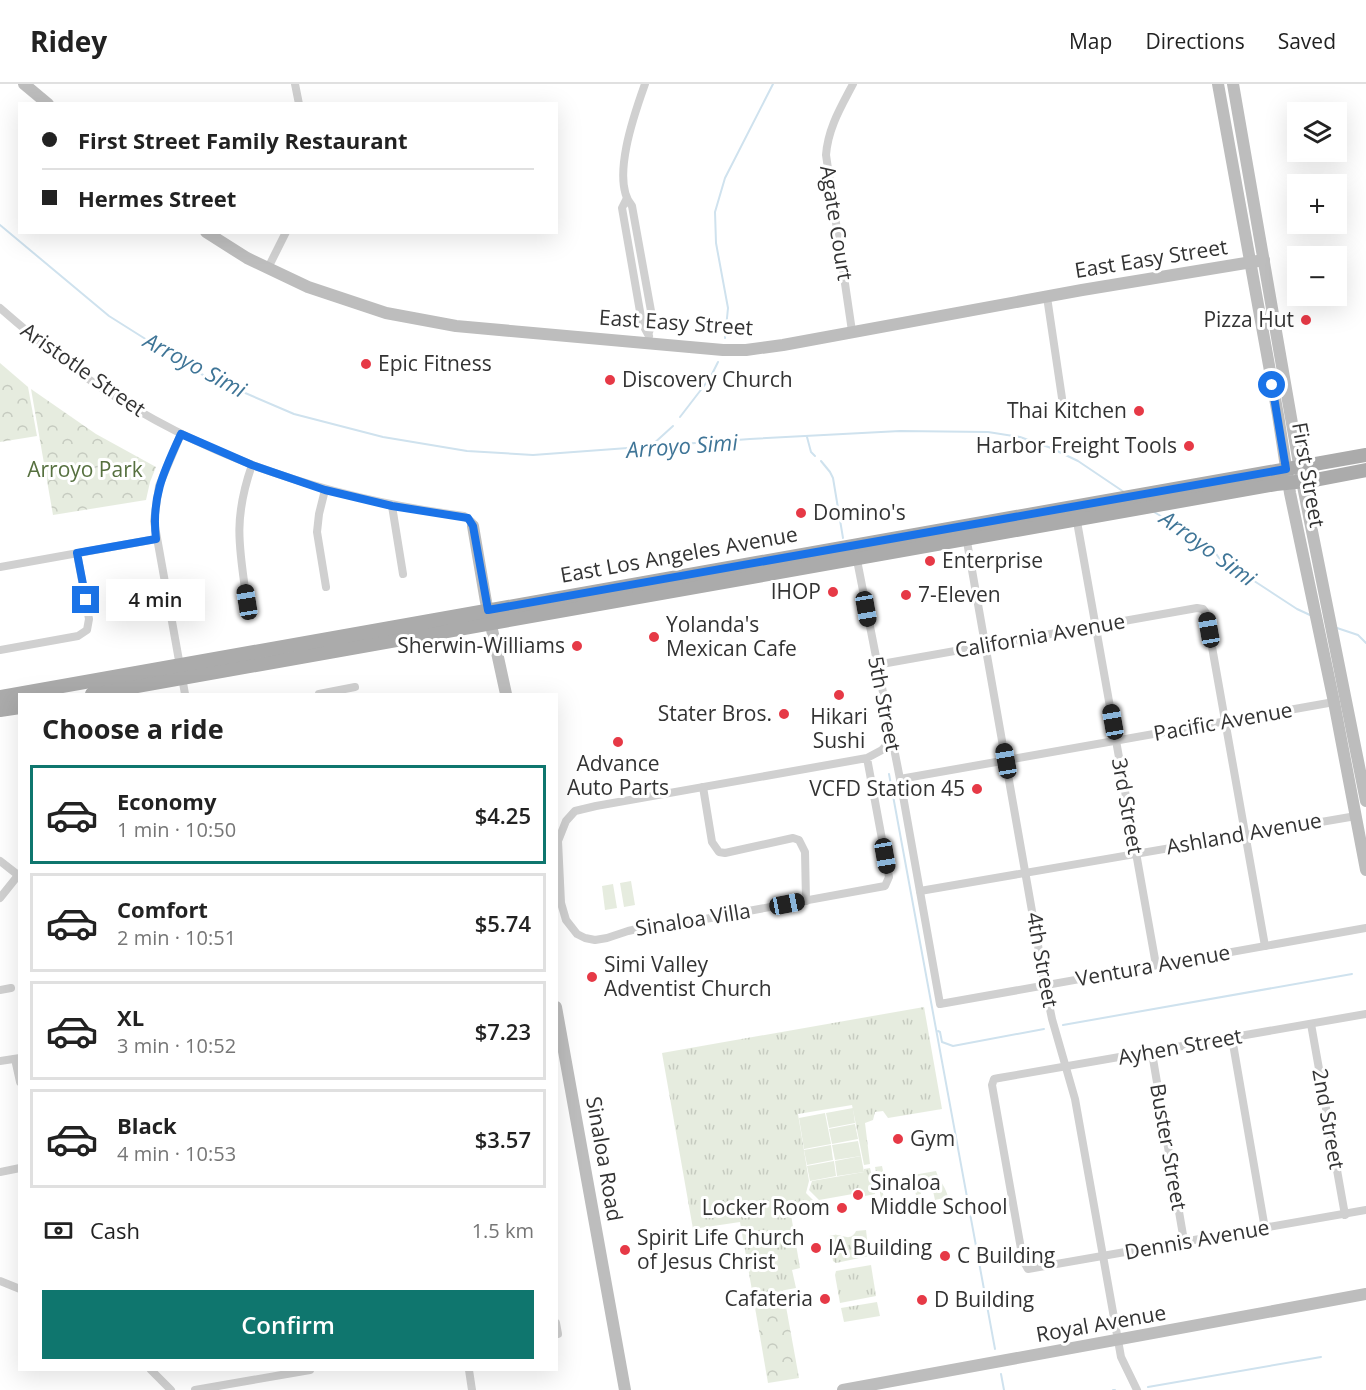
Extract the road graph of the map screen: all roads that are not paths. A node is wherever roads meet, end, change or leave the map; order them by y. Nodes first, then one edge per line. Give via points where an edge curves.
1 (24, 84) edge
2 (295, 84) edge
3 (645, 84) edge
4 (853, 84) edge
5 (1218, 84) edge
6 (1233, 84) edge
7 (46, 102) edge
8 (299, 102) edge
9 (626, 200) junction
10 (209, 234) edge
11 (285, 234) edge
12 (640, 249) junction
13 (630, 252) junction
14 (1264, 260) junction
15 (1250, 263) junction
16 (268, 268) junction
17 (1047, 297) junction
18 (0, 308) edge
19 (852, 331) junction
20 (649, 337) junction
21 (1062, 398) dead end
22 (181, 434) junction
23 (1366, 455) edge
24 (252, 465) junction
25 (1366, 470) edge
26 (1294, 475) junction
27 (325, 490) junction
28 (1194, 492) junction
29 (392, 506) junction
30 (1074, 506) junction
31 (1076, 520) junction
32 (964, 525) junction
33 (473, 526) joint
34 (156, 539) junction
35 (967, 540) junction
36 (77, 553) junction
37 (856, 553) junction
38 (0, 567) edge
39 (404, 574) dead end
40 (326, 587) dead end
41 (247, 602) dead end
42 (490, 616) junction
43 (1096, 626) junction
44 (986, 646) junction
45 (0, 650) edge
46 (876, 665) junction
47 (182, 672) junction
48 (355, 687) dead end
49 (35, 693) edge
50 (96, 693) edge
51 (185, 693) edge
52 (324, 693) edge
53 (506, 693) edge
54 (18, 695) edge
55 (0, 698) edge
56 (1334, 702) junction
57 (18, 707) edge
58 (0, 710) edge
59 (1224, 721) junction
60 (891, 740) junction
61 (1116, 741) junction
62 (867, 758) junction
63 (1006, 761) junction
64 (900, 779) junction
65 (703, 787) junction
66 (1366, 801) edge
67 (1356, 816) junction
68 (1245, 834) junction
69 (558, 839) edge
70 (1135, 853) junction
71 (558, 856) edge
72 (1365, 857) edge
73 (0, 861) edge
74 (1366, 870) edge
75 (1026, 872) junction
76 (18, 873) edge
77 (18, 875) edge
78 (920, 891) junction
79 (0, 898) edge
80 (806, 901) junction
81 (1366, 928) edge
82 (1265, 946) junction
83 (1156, 965) junction
84 (1046, 985) junction
85 (11, 988) dead end
86 (0, 990) edge
87 (940, 1004) joint
88 (1366, 1014) edge
89 (1311, 1024) junction
90 (558, 1026) edge
91 (1232, 1038) junction
92 (1152, 1053) junction
93 (17, 1059) edge
94 (0, 1062) edge
95 (562, 1065) edge
96 (1065, 1067) junction
97 (18, 1168) edge
98 (0, 1172) edge
99 (1366, 1210) edge
100 (1345, 1215) junction
101 (1265, 1229) junction
102 (1184, 1241) junction
103 (1103, 1256) junction
104 (1028, 1269) joint
105 (0, 1281) edge
106 (18, 1288) edge
107 (1366, 1294) edge
108 (1118, 1341) junction
109 (153, 1371) edge
110 (304, 1371) edge
111 (469, 1371) edge
112 (863, 1388) edge
113 (171, 1390) edge
114 (195, 1390) edge
115 (472, 1390) edge
116 (625, 1390) edge
117 (843, 1390) edge
118 (1137, 1390) edge

1 - 7 main road
2 - 8 street
3 - 9 street via 626,147
4 - 19 street, Agate Court via 829,132 825,155
5 - 15 main road, First Street
6 - 14 main road, First Street
9 - 12 street via 632,206
9 - 13 street via 622,208
10 - 16 main road, East Easy Street
11 - 16 street
12 - 13 street
12 - 20 street via 653,322
13 - 20 street via 642,323
14 - 15 main road, East Easy Street
14 - 26 main road, First Street
15 - 17 main road, East Easy Street
15 - 26 main road, First Street
16 - 20 main road, East Easy Street via 346,301 419,321
17 - 19 main road, East Easy Street
17 - 21 street
18 - 22 street, Aristotle Street via 95,383
19 - 20 main road, East Easy Street via 746,350 723,350
22 - 24 street, Aristotle Street
22 - 34 street via 156,497
23 - 26 main road, East Los Angeles Avenue
24 - 27 street, Aristotle Street
24 - 41 street via 240,506 238,544
25 - 26 main road, East Los Angeles Avenue
26 - 28 main road, East Los Angeles Avenue
26 - 56 main road, First Street via 1304,564
26 - 66 main road, First Street via 1326,602
27 - 29 street, Aristotle Street
27 - 40 street via 317,532
28 - 30 main road, East Los Angeles Avenue
28 - 31 main road, East Los Angeles Avenue via 1119,514
29 - 33 street, Aristotle Street via 464,516
29 - 39 street
30 - 31 street, 3rd Street
30 - 32 main road, East Los Angeles Avenue
31 - 35 main road, East Los Angeles Avenue
31 - 43 street, 3rd Street
32 - 35 street, 4th Street
32 - 37 main road, East Los Angeles Avenue
33 - 42 main road
34 - 36 street
34 - 47 street
35 - 37 main road, East Los Angeles Avenue
35 - 44 street, 4th Street
36 - 38 street
36 - 45 street via 89,619 87,630 78,636
37 - 42 main road, East Los Angeles Avenue
37 - 46 street, 5th Street
42 - 47 main road, East Los Angeles Avenue
42 - 53 main road
43 - 44 street, California Avenue
43 - 59 street, California Avenue via 1203,609
43 - 61 street, 3rd Street
44 - 46 street, California Avenue
44 - 63 street, 4th Street
46 - 60 street, 5th Street
47 - 49 main road, East Los Angeles Avenue
47 - 50 main road, East Los Angeles Avenue
47 - 51 street
48 - 52 street
54 - 55 main road, East Los Angeles Avenue
56 - 59 street, Pacific Avenue
56 - 67 main road, First Street
57 - 58 main road
59 - 61 street, Pacific Avenue
59 - 68 street
60 - 62 street, Sinaloa Villa
60 - 64 street, 5th Street
61 - 63 street, Pacific Avenue
61 - 70 street, 3rd Street
62 - 65 street, Sinaloa Villa
62 - 80 street, Sinaloa Villa via 887,883
63 - 64 street, Pacific Avenue
63 - 75 street, 4th Street
64 - 78 street, 5th Street
65 - 69 street, Sinaloa Villa via 575,811
65 - 80 street via 712,842 719,852 799,840 806,852
67 - 68 street, Ashland Avenue
67 - 72 main road, First Street
68 - 70 street, Ashland Avenue
68 - 82 street
70 - 75 street, Ashland Avenue
70 - 83 street, 3rd Street
71 - 80 street, Sinaloa Villa via 566,920 578,934 595,940 655,925
72 - 74 main road, First Street
73 - 76 street
75 - 78 street, Ashland Avenue
75 - 84 street, 4th Street
77 - 79 street
78 - 87 street, 5th Street
81 - 82 street, Ventura Avenue
82 - 83 street, Ventura Avenue
83 - 84 street, Ventura Avenue
84 - 87 street, Ventura Avenue
84 - 96 street, 4th Street
85 - 86 street
88 - 89 street, Ayhen Street
89 - 91 street, Ayhen Street
89 - 100 street, 2nd Street
90 - 95 main road, Sinaloa Road
91 - 92 street, Ayhen Street
91 - 101 street
92 - 96 street, Ayhen Street
92 - 102 street, Buster Street
93 - 94 street
95 - 116 main road, Sinaloa Road
96 - 103 street, 4th Street via 1075,1099
96 - 104 street, Ayhen Street via 994,1079 992,1085 1023,1260
97 - 98 street
99 - 100 street, Dennis Avenue
100 - 101 street, Dennis Avenue
101 - 102 street, Dennis Avenue
102 - 103 street, Dennis Avenue
103 - 104 street, Dennis Avenue
103 - 108 street, 4th Street
105 - 106 street
107 - 108 main road, Royal Avenue
108 - 112 main road, Royal Avenue
108 - 118 street, 4th Street
109 - 113 street
110 - 114 street
111 - 115 street
112 - 117 main road, Royal Avenue

